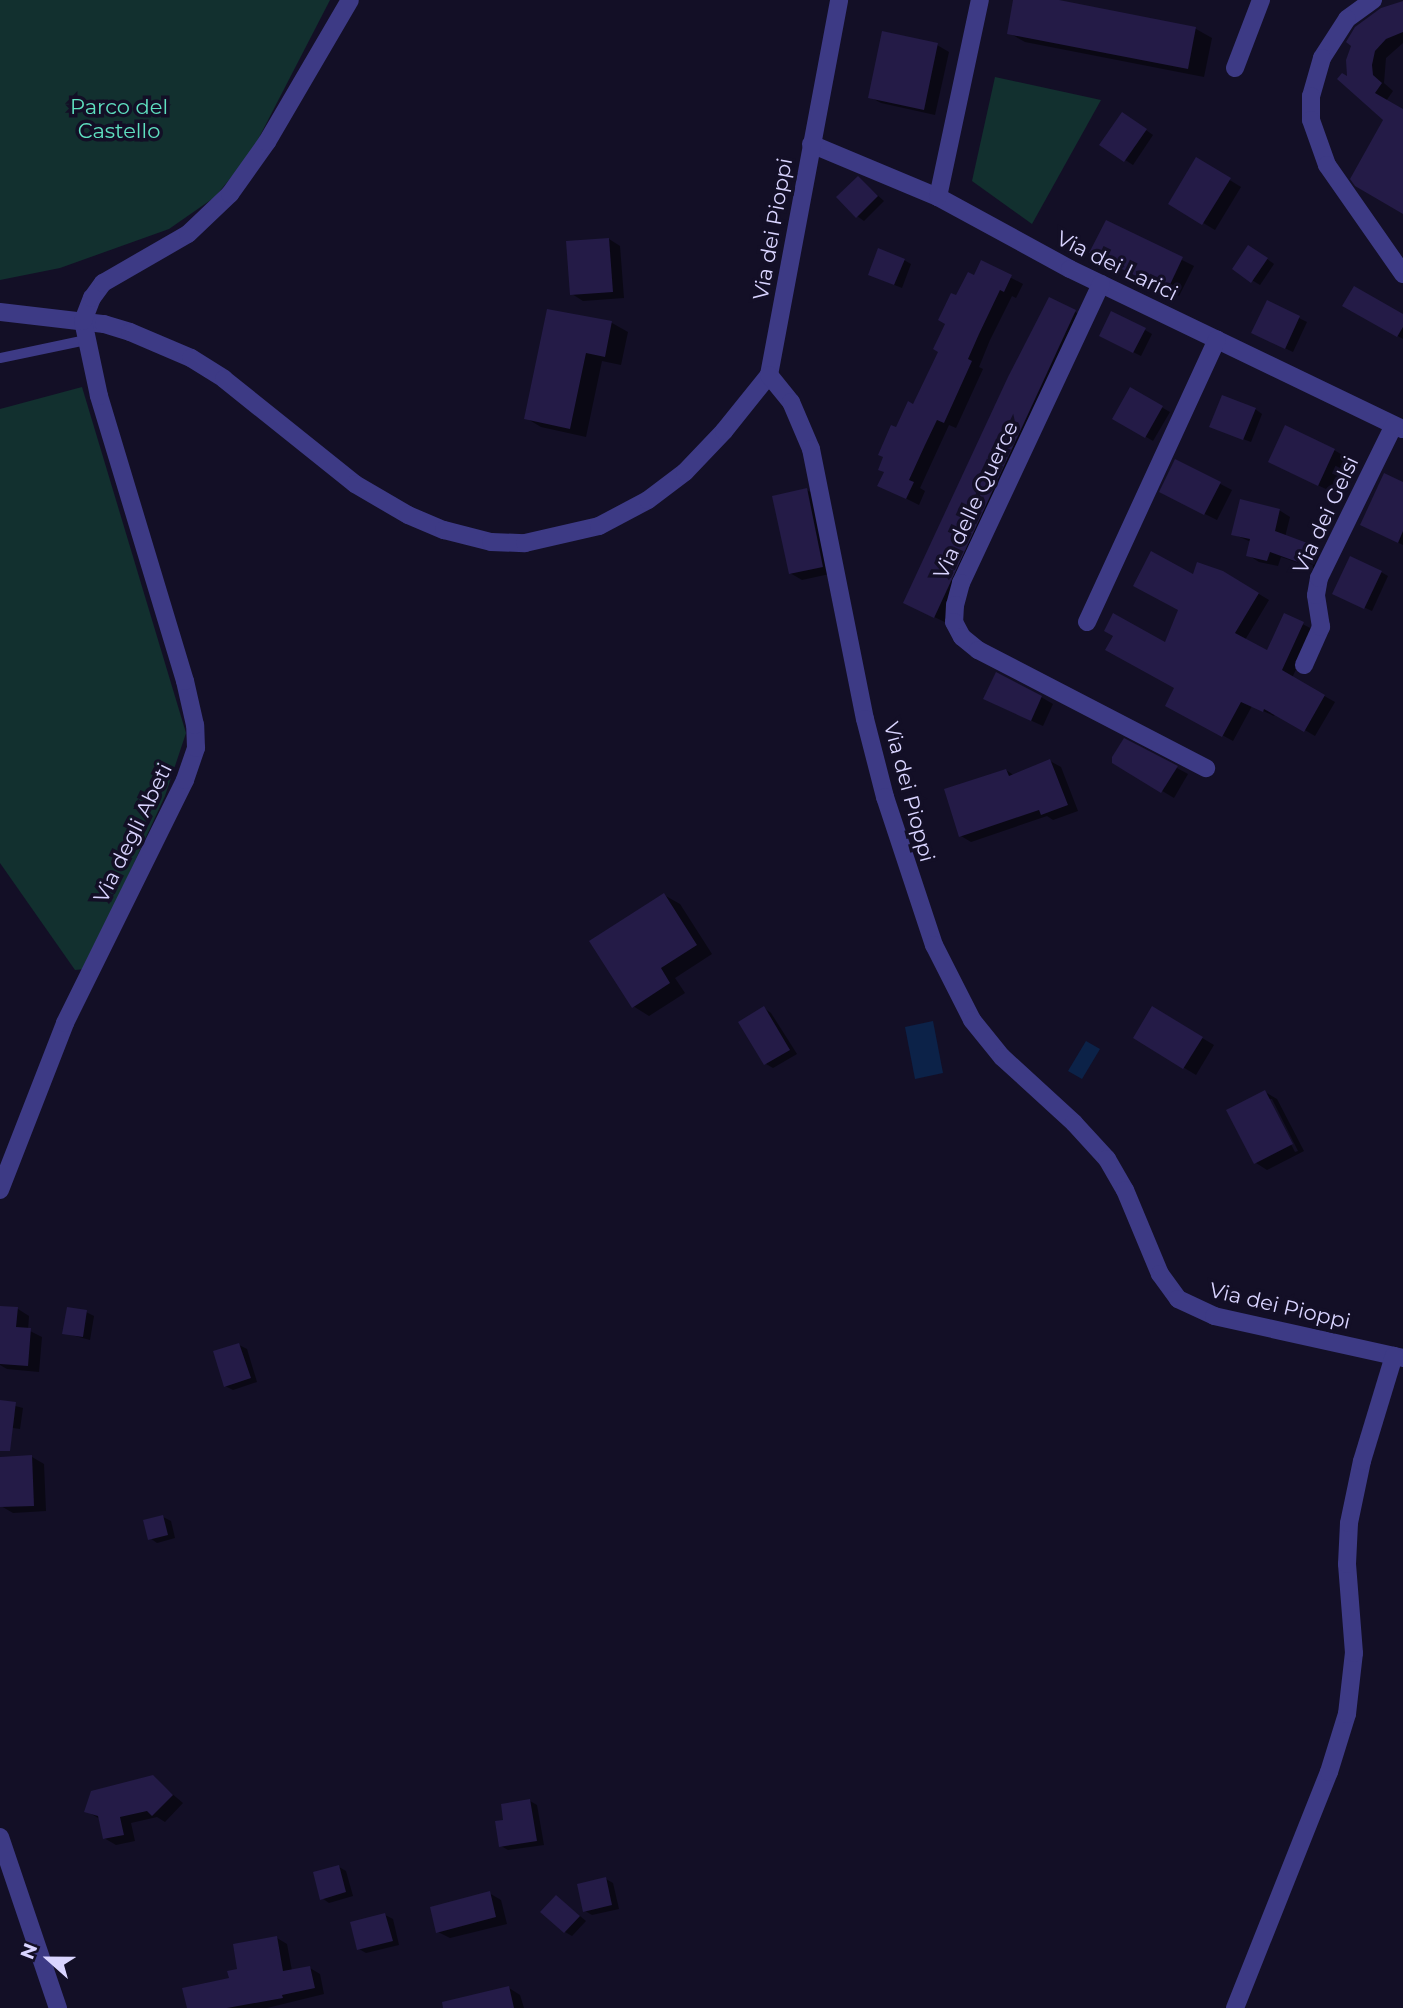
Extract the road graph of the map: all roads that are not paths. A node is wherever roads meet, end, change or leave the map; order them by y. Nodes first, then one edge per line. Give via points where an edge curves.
1 (351, 0) edge
2 (839, 0) edge
3 (980, 0) edge
4 (1261, 0) edge
5 (1373, 0) edge
6 (1235, 68) dead end
7 (811, 144) junction
8 (937, 197) junction
9 (1403, 274) edge
10 (1101, 284) junction
11 (0, 312) edge
12 (83, 321) junction
13 (86, 340) junction
14 (1217, 340) junction
15 (0, 358) edge
16 (769, 375) junction
17 (1399, 427) edge
18 (1087, 622) dead end
19 (1304, 665) dead end
20 (1206, 768) dead end
21 (0, 1191) edge
22 (1399, 1357) edge
23 (0, 1837) edge
24 (58, 2008) edge
25 (1235, 2008) edge

1 - 12 street via 267,142 230,194 188,233 103,283
2 - 7 street, Via dei Pioppi
3 - 8 street
4 - 6 street
5 - 9 street via 1353,13 1328,47 1313,83 1310,113 1327,164
7 - 8 street, Via dei Larici
7 - 16 street, Via dei Pioppi
8 - 10 street, Via dei Larici
10 - 14 street, Via dei Larici
10 - 20 street, Via delle Querce via 961,583 954,622 962,637 978,650
11 - 12 street
12 - 13 street, Via degli Abeti
12 - 16 street via 130,331 208,369 325,463 408,515 460,535 509,543 582,532 648,500 708,450
13 - 15 lane
13 - 21 street, Via degli Abeti via 173,638 195,725 196,748 185,780 75,1001
14 - 17 street, Via dei Larici
14 - 18 street
16 - 22 street, Via dei Pioppi via 796,412 811,449 881,781 925,922 972,1020 1002,1057 1107,1160 1137,1215 1157,1269 1178,1299 1213,1316
17 - 19 street, Via dei Gelsi via 1321,572 1316,595 1321,627
22 - 25 street via 1362,1461 1349,1524 1347,1564 1354,1653 1347,1714 1329,1772
23 - 24 street

